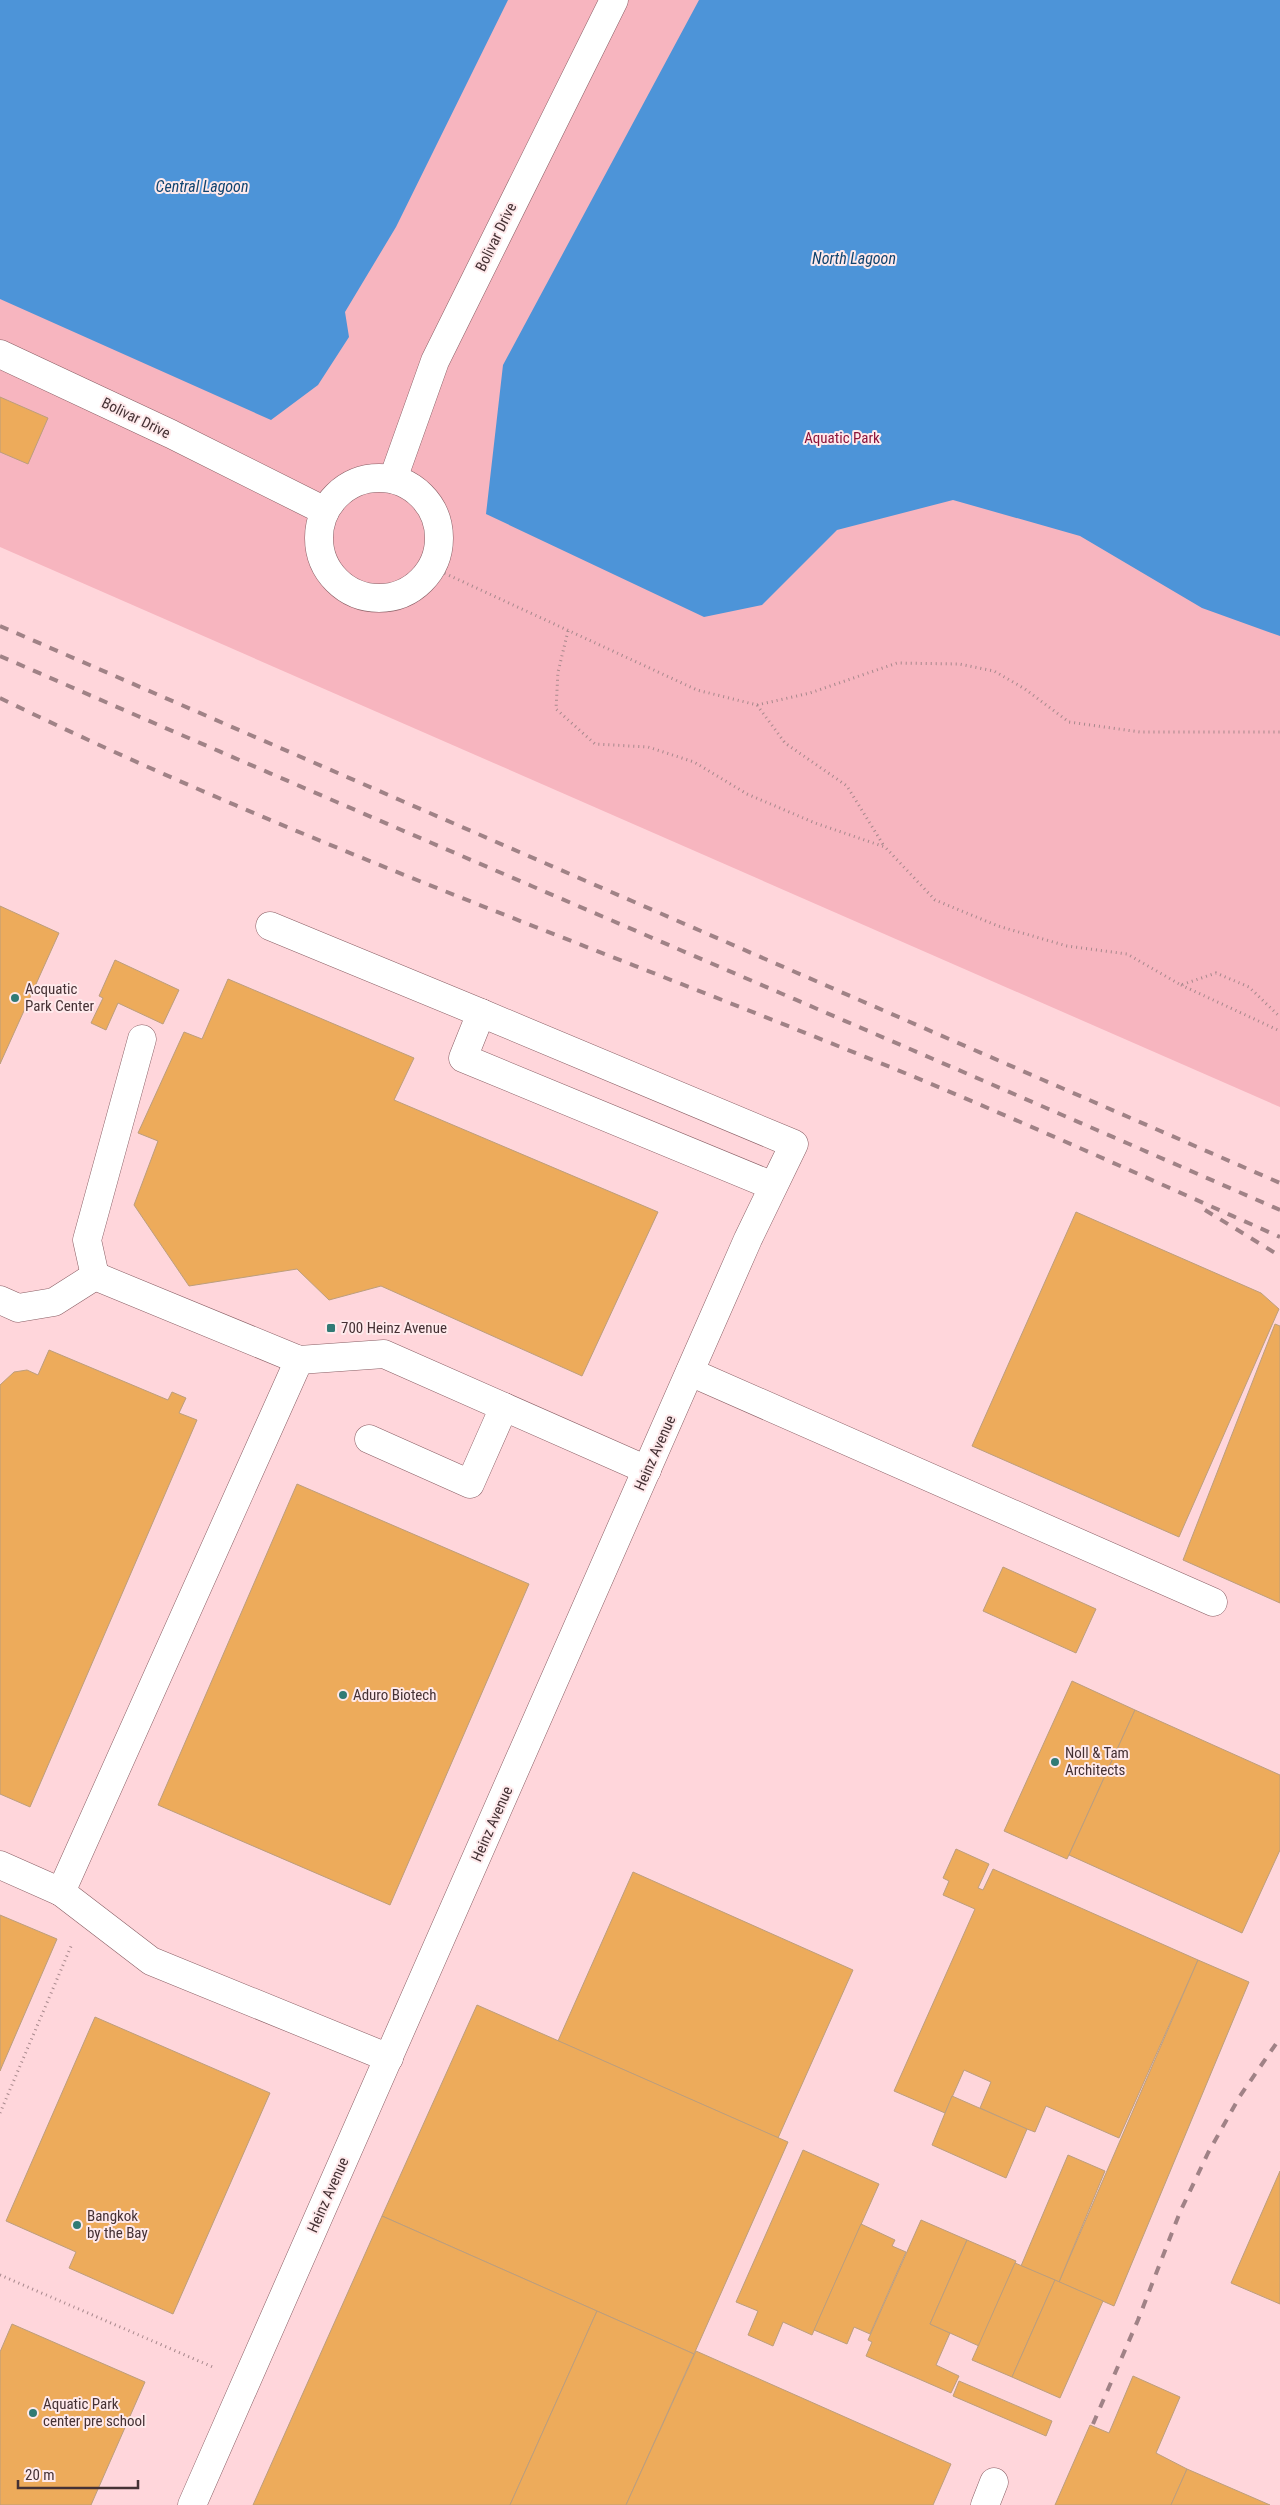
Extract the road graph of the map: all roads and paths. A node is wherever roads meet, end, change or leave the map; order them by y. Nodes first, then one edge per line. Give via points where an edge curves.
1 (614, 0) edge
2 (0, 354) edge
3 (393, 479) junction
4 (325, 511) junction
5 (431, 567) junction
6 (568, 631) junction
7 (756, 706) junction
8 (1280, 732) edge
9 (884, 846) junction
10 (270, 926) dead end
11 (1181, 985) junction
12 (481, 1013) junction
13 (1280, 1017) edge
14 (1280, 1031) edge
15 (142, 1039) dead end
16 (773, 1186) junction
17 (95, 1276) junction
18 (0, 1300) edge
19 (299, 1360) junction
20 (690, 1372) junction
21 (504, 1407) junction
22 (369, 1439) dead end
23 (647, 1470) junction
24 (1213, 1602) dead end
25 (0, 1865) edge
26 (61, 1892) junction
27 (86, 1912) junction
28 (388, 2058) junction
29 (0, 2113) edge
30 (0, 2275) edge
31 (246, 2381) junction
32 (192, 2505) edge

1 - 3 street, Bolivar Drive via 435,361
2 - 4 street, Bolivar Drive
3 - 4 street via 377,477 346,487
3 - 5 street via 410,486 424,498 434,514 439,531 438,550
4 - 5 street via 319,546 335,579 350,590 367,597 386,598 420,582
5 - 6 path
6 - 7 path via 697,690
6 - 9 path via 558,672 556,709 595,744 648,747 694,762 747,794 815,823
7 - 8 path via 810,693 896,663 959,664 994,671 1025,689 1069,722 1140,732
7 - 9 path via 785,743 847,786
9 - 11 path via 935,900 998,926 1067,946 1127,954
10 - 12 street
11 - 13 path via 1216,973 1249,987
11 - 14 path
12 - 16 street via 463,1058
12 - 16 street, Heinz Avenue via 794,1144
15 - 17 street via 87,1240
16 - 20 street, Heinz Avenue
17 - 18 street via 54,1302 18,1308
17 - 19 street
19 - 21 street via 384,1354
19 - 26 street
20 - 23 street, Heinz Avenue
20 - 24 street
21 - 22 street via 470,1484
21 - 23 street
23 - 28 street, Heinz Avenue
25 - 26 street
26 - 27 street
27 - 28 street via 151,1960
27 - 29 path
28 - 31 street, Heinz Avenue
30 - 31 path
31 - 32 street, Heinz Avenue

